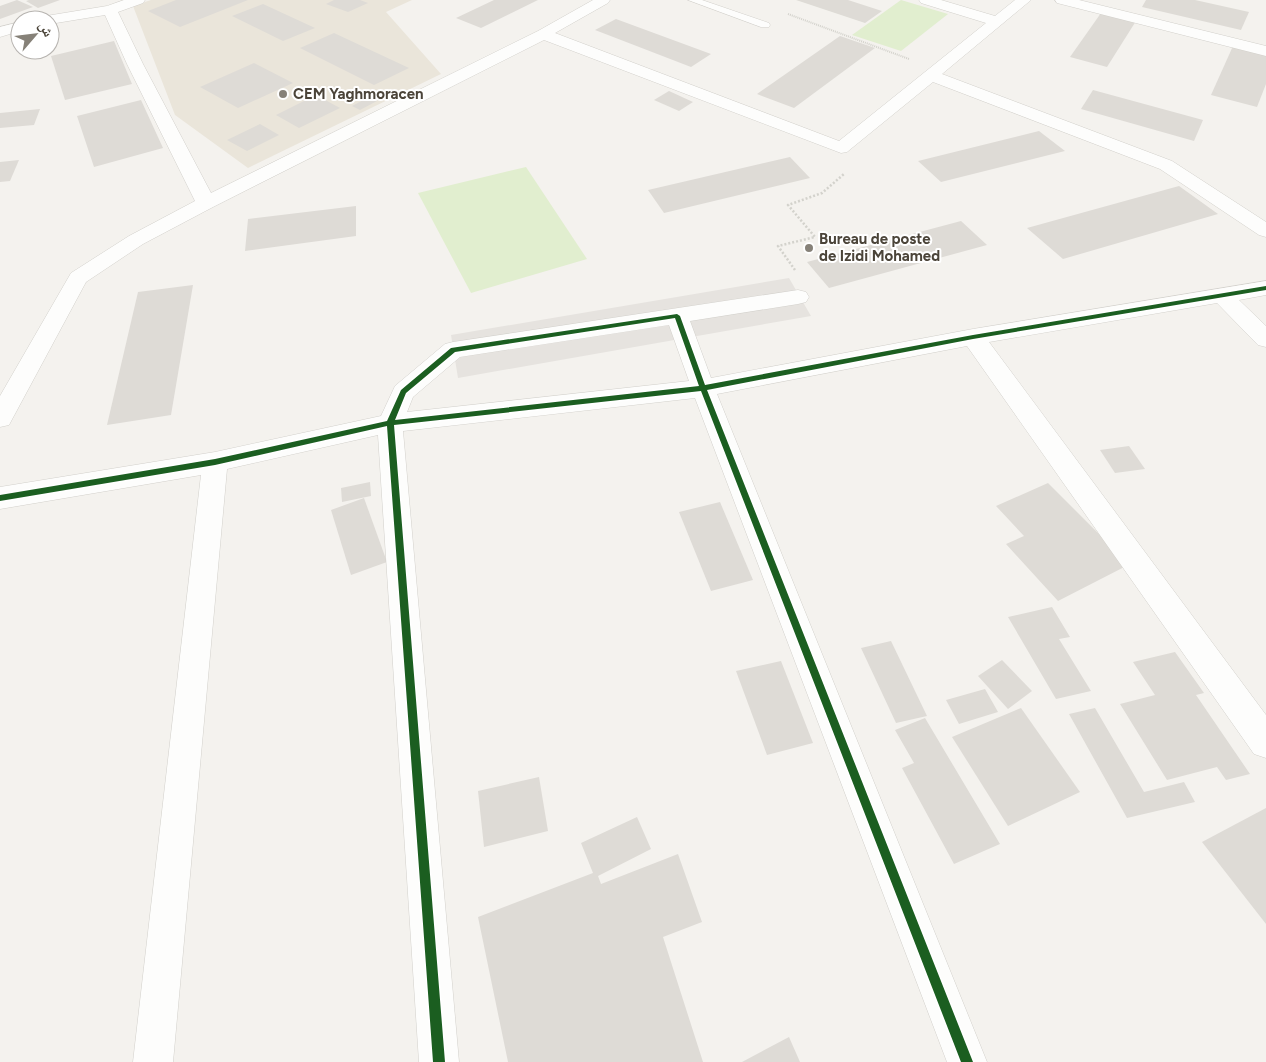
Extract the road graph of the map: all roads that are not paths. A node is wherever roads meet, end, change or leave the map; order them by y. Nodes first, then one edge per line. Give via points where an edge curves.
1 (138, 0) edge
2 (603, 0) edge
3 (693, 0) edge
4 (926, 0) edge
5 (1024, 0) edge
6 (1062, 0) edge
7 (110, 10) junction
8 (60, 18) edge
9 (998, 22) junction
10 (765, 25) road end
11 (543, 34) junction
12 (1266, 51) edge
13 (934, 72) junction
14 (206, 202) junction
15 (1266, 231) edge
16 (1266, 288) edge
17 (798, 297) road end
18 (1223, 297) junction
19 (677, 316) junction
20 (973, 337) junction
21 (1266, 338) edge
22 (703, 388) junction
23 (0, 418) edge
24 (390, 423) junction
25 (215, 462) junction
26 (0, 498) edge
27 (1266, 742) edge
28 (153, 1062) edge
29 (439, 1062) edge
30 (966, 1062) edge

1 - 7 street
2 - 11 street
3 - 10 lane
4 - 9 street
5 - 9 street
6 - 12 street
7 - 8 street
7 - 14 street
9 - 13 street
11 - 13 street via 841,148
11 - 14 street
13 - 15 street via 1166,164
14 - 23 street via 136,240 78,278
16 - 18 street
17 - 19 street
18 - 20 street
18 - 21 street
19 - 22 street
19 - 24 street via 454,350 403,392
20 - 22 street
20 - 27 street
22 - 24 street
22 - 30 street
24 - 25 street
24 - 29 street
25 - 26 street
25 - 28 street

